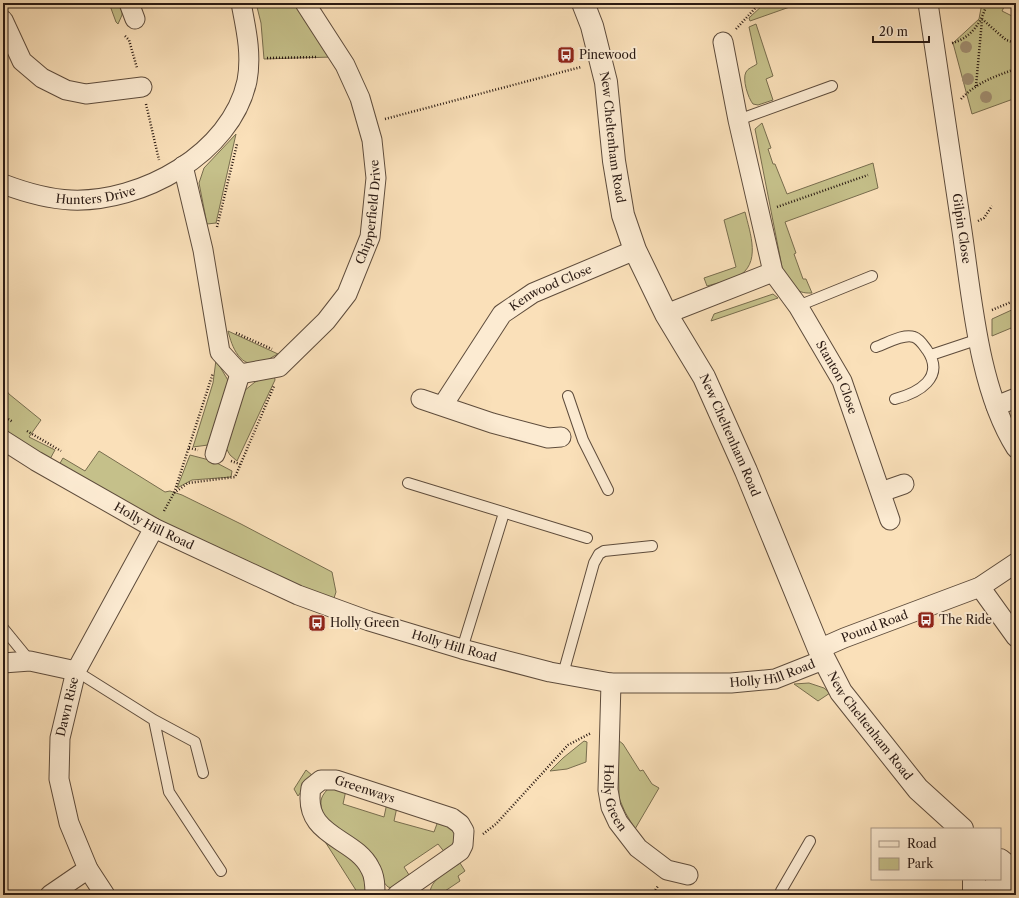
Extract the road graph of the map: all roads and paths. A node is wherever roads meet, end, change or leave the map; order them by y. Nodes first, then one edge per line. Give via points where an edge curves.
1 (241, 3) edge
2 (305, 3) edge
3 (583, 3) edge
4 (760, 3) edge
5 (928, 3) edge
6 (987, 3) edge
7 (982, 19) junction
8 (3, 20) edge
9 (723, 42) joint
10 (1016, 43) edge
11 (935, 47) junction
12 (340, 57) junction
13 (249, 58) junction
14 (601, 62) junction
15 (1016, 69) edge
16 (832, 86) dead end
17 (976, 86) junction
18 (142, 87) dead end
19 (945, 116) junction
20 (738, 120) junction
21 (368, 124) junction
22 (238, 141) dead end
23 (183, 166) junction
24 (868, 176) dead end
25 (3, 184) edge
26 (759, 213) junction
27 (203, 250) junction
28 (635, 250) junction
29 (773, 272) junction
30 (872, 276) dead end
31 (1016, 300) edge
32 (798, 306) junction
33 (666, 314) junction
34 (975, 316) junction
35 (216, 325) junction
36 (979, 338) junction
37 (876, 347) dead end
38 (220, 352) junction
39 (931, 355) junction
40 (290, 356) junction
41 (240, 374) junction
42 (568, 396) dead end
43 (1016, 398) edge
44 (421, 399) dead end
45 (896, 399) dead end
46 (444, 405) junction
47 (996, 406) junction
48 (580, 431) junction
49 (561, 438) joint
50 (3, 440) edge
51 (1016, 448) edge
52 (214, 454) dead end
53 (408, 484) dead end
54 (904, 484) dead end
55 (608, 490) dead end
56 (881, 492) junction
57 (504, 513) junction
58 (890, 520) dead end
59 (154, 528) junction
60 (587, 538) dead end
61 (652, 546) dead end
62 (1016, 563) edge
63 (980, 587) junction
64 (3, 628) edge
65 (1016, 637) edge
66 (462, 649) junction
67 (821, 655) junction
68 (30, 661) junction
69 (3, 663) edge
70 (76, 671) junction
71 (562, 674) junction
72 (611, 683) junction
73 (154, 720) junction
74 (609, 723) junction
75 (203, 773) dead end
76 (960, 828) edge
77 (810, 841) dead end
78 (460, 851) junction
79 (1001, 861) edge
80 (88, 869) junction
81 (221, 871) dead end
82 (1016, 873) edge
83 (688, 875) dead end
84 (974, 880) edge
85 (1016, 882) edge
86 (407, 892) edge
87 (50, 895) edge
88 (105, 895) edge
89 (375, 895) edge
90 (781, 895) edge
91 (974, 895) edge
92 (985, 895) edge

1 - 13 street via 250,47
2 - 12 street, Chipperfield Drive
3 - 14 street, New Cheltenham Road
4 - 9 path
5 - 11 street, Gilpin Close
6 - 7 path
7 - 10 path via 1006,40
7 - 11 path via 973,31 957,42
7 - 17 path
8 - 18 street via 22,61 42,78 66,90 86,94
9 - 20 street, Stanton Close
11 - 19 street, Gilpin Close
12 - 13 path
12 - 21 street, Chipperfield Drive via 360,98
13 - 23 street via 247,81 237,110 215,141
14 - 21 path
14 - 28 street, New Cheltenham Road via 606,82 614,161 623,215
15 - 17 path
16 - 20 lane
17 - 19 path
19 - 34 street, Gilpin Close
20 - 26 street, Stanton Close
21 - 40 street, Chipperfield Drive via 376,178 370,237 347,294 326,321
22 - 27 path via 219,224
23 - 25 street, Hunters Drive via 146,187 110,198 70,200 25,192
23 - 27 street
24 - 26 path
26 - 29 street, Stanton Close
27 - 35 street
28 - 33 street, New Cheltenham Road
28 - 46 street, Kenwood Close via 533,293 502,314
29 - 32 street, Stanton Close
29 - 33 street
30 - 32 lane
31 - 34 path
32 - 56 street, Stanton Close via 842,380
33 - 67 street, New Cheltenham Road via 704,377 746,471
34 - 36 street, Gilpin Close
35 - 38 street
35 - 40 path
36 - 39 lane
36 - 47 street, Gilpin Close
37 - 39 lane via 904,337 914,337
38 - 41 street
38 - 59 path via 174,493
39 - 45 lane via 933,364 930,379 921,389
40 - 41 street, Chipperfield Drive via 279,367
41 - 52 street
42 - 48 lane
43 - 47 street
44 - 46 street
46 - 49 street via 492,423 548,438
47 - 51 street, Gilpin Close via 1004,430
48 - 49 lane
48 - 55 lane
50 - 59 street, Holly Hill Road
53 - 57 lane
54 - 56 street
56 - 58 street, Stanton Close
57 - 60 lane
57 - 66 lane
59 - 66 street, Holly Hill Road via 298,596 368,621
59 - 70 street, Dawn Rise
61 - 71 lane via 604,551 599,554 594,563
62 - 63 street, Pound Road
63 - 65 street
63 - 67 street, Pound Road via 844,638
64 - 68 lane
66 - 71 street, Holly Hill Road
67 - 72 street, Holly Hill Road via 775,679 731,683
67 - 76 street, New Cheltenham Road via 841,692 918,789
68 - 69 street
68 - 70 street
70 - 73 lane
70 - 80 street, Dawn Rise via 60,738 59,780 69,823
71 - 72 street, Holly Hill Road
72 - 74 street, Holly Green
73 - 75 lane via 195,742
73 - 81 lane via 169,792
74 - 78 path via 568,745 496,824
74 - 83 street, Holly Green via 608,790 611,807 618,822 638,848 667,870
77 - 90 lane
78 - 86 street
78 - 89 street, Greenways via 464,831 452,818 336,780 321,780 311,788 308,802 313,816 326,831 355,852 370,867
79 - 82 street
80 - 87 street
80 - 88 street, Dawn Rise
84 - 91 street
85 - 92 street via 995,887

